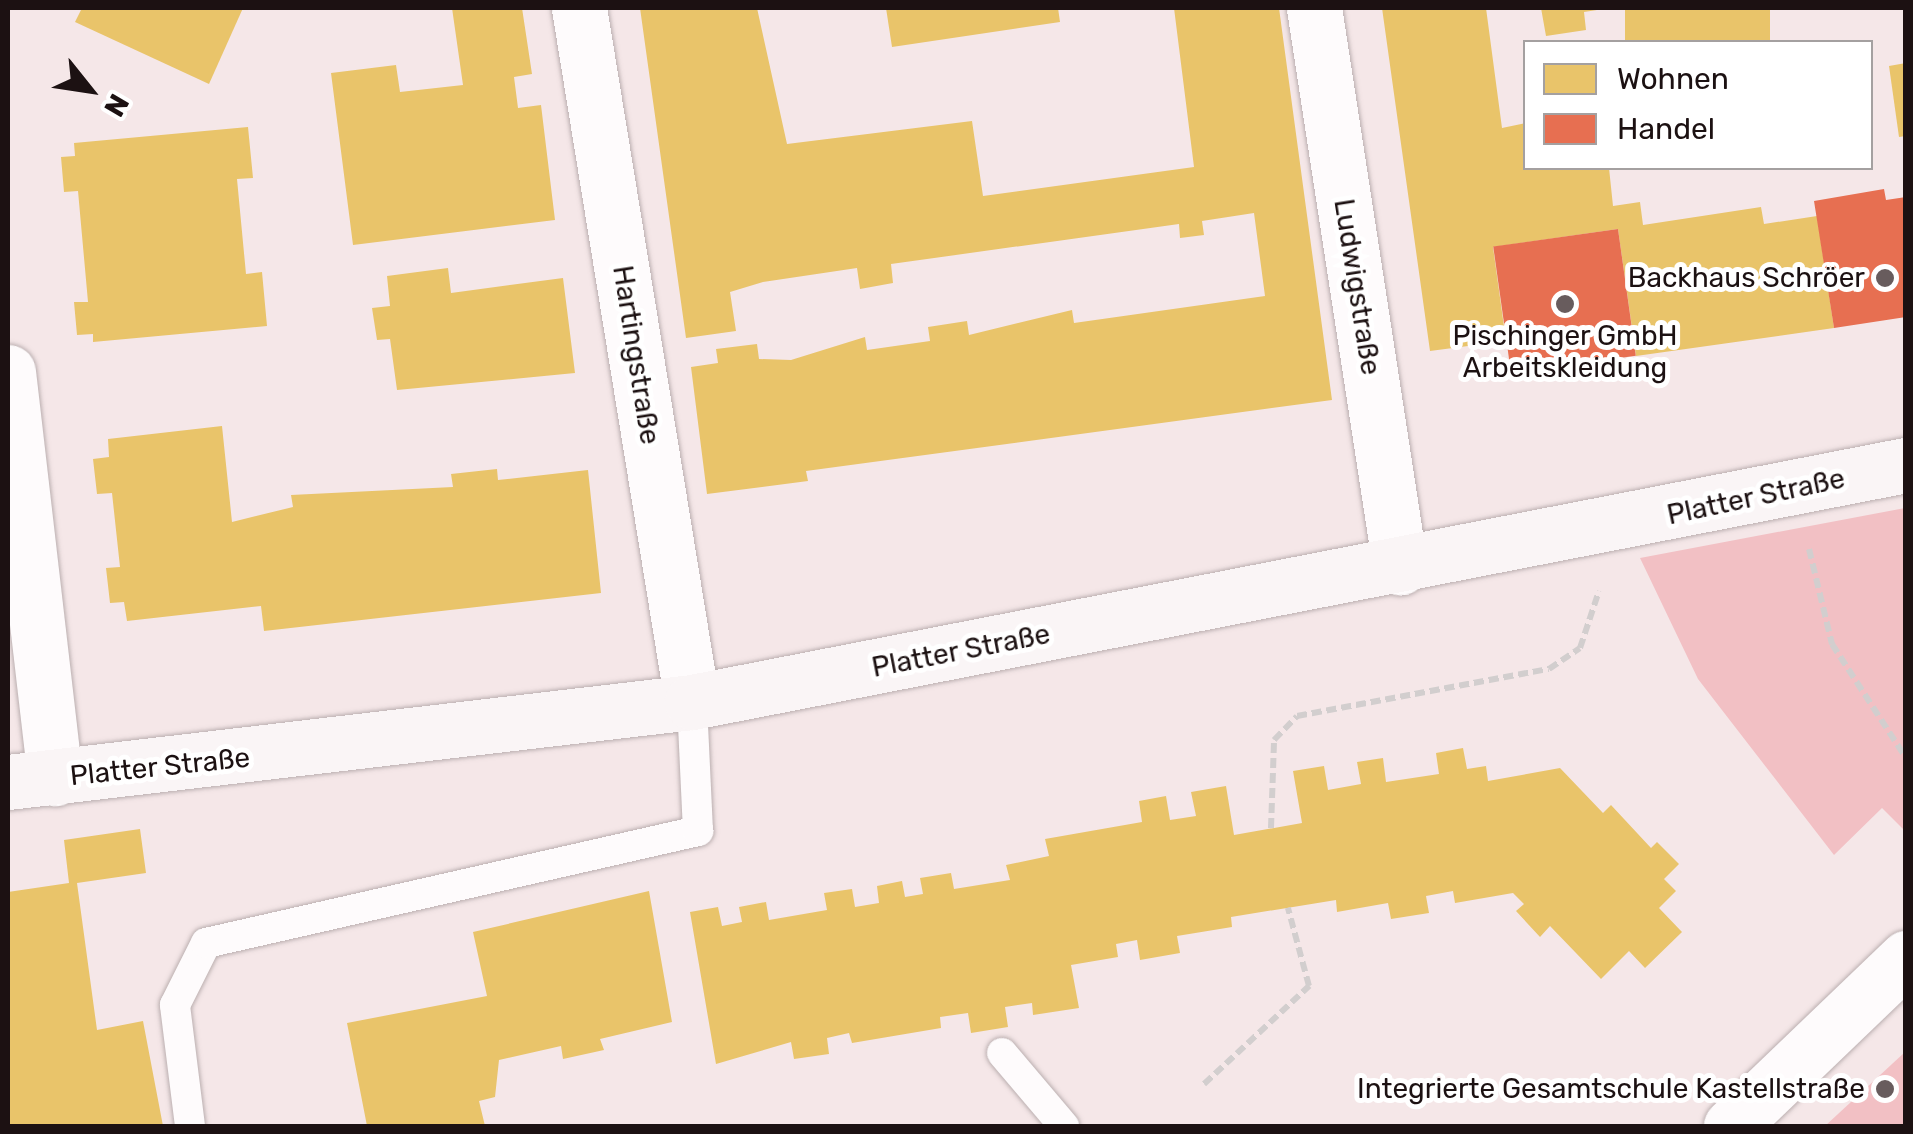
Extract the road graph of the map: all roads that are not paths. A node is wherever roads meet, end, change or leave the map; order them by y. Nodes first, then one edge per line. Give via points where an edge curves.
1 (580, 8) edge
2 (1314, 8) edge
3 (8, 372) edge
4 (1906, 465) edge
5 (1400, 567) junction
6 (692, 702) junction
7 (31, 780) edge
8 (1906, 958) edge
9 (1002, 1052) dead end
10 (190, 1126) edge
11 (1064, 1126) edge
12 (1731, 1126) edge

1 - 6 street, Hartingstraße
2 - 5 street, Ludwigstraße
3 - 7 street
4 - 5 main road, Platter Straße
5 - 6 main road, Platter Straße
6 - 7 main road, Platter Straße
6 - 10 lane via 698,832 206,943 175,1005
8 - 12 street
9 - 11 lane

